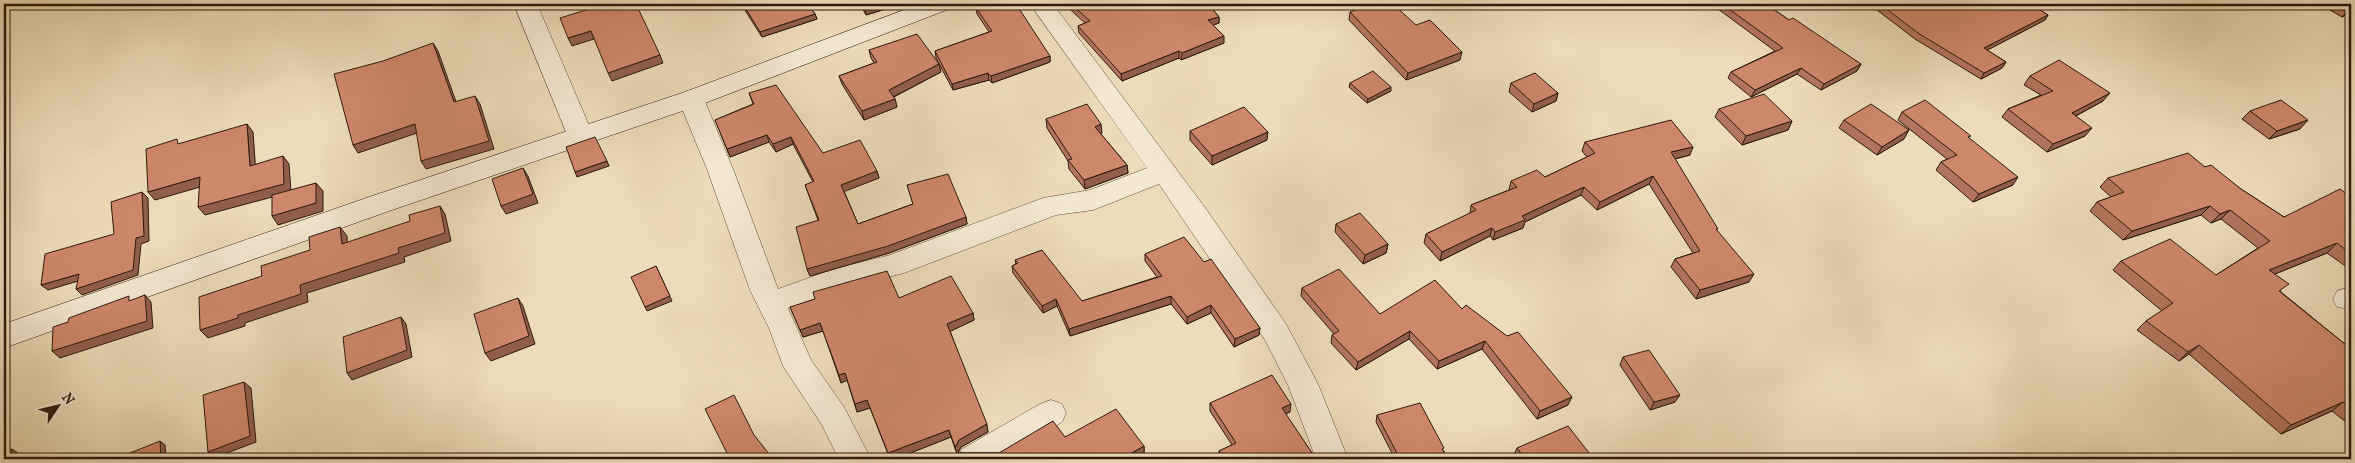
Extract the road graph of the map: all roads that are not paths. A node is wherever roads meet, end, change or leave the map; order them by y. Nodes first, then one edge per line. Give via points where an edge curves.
1 (525, 4) edge
2 (1041, 4) edge
3 (936, 5) edge
4 (691, 99) junction
5 (581, 137) junction
6 (1163, 172) junction
7 (770, 303) junction
8 (4, 336) edge
9 (1051, 413) dead end
10 (855, 459) edge
11 (973, 459) edge
12 (1332, 459) edge

1 - 5 street
2 - 6 street
3 - 4 street
4 - 5 street
4 - 7 street
5 - 8 street
6 - 7 street via 1093,200 1053,205 894,265 834,280
6 - 12 street via 1276,332 1303,384
7 - 10 street via 784,328 798,366 833,416
9 - 11 street

